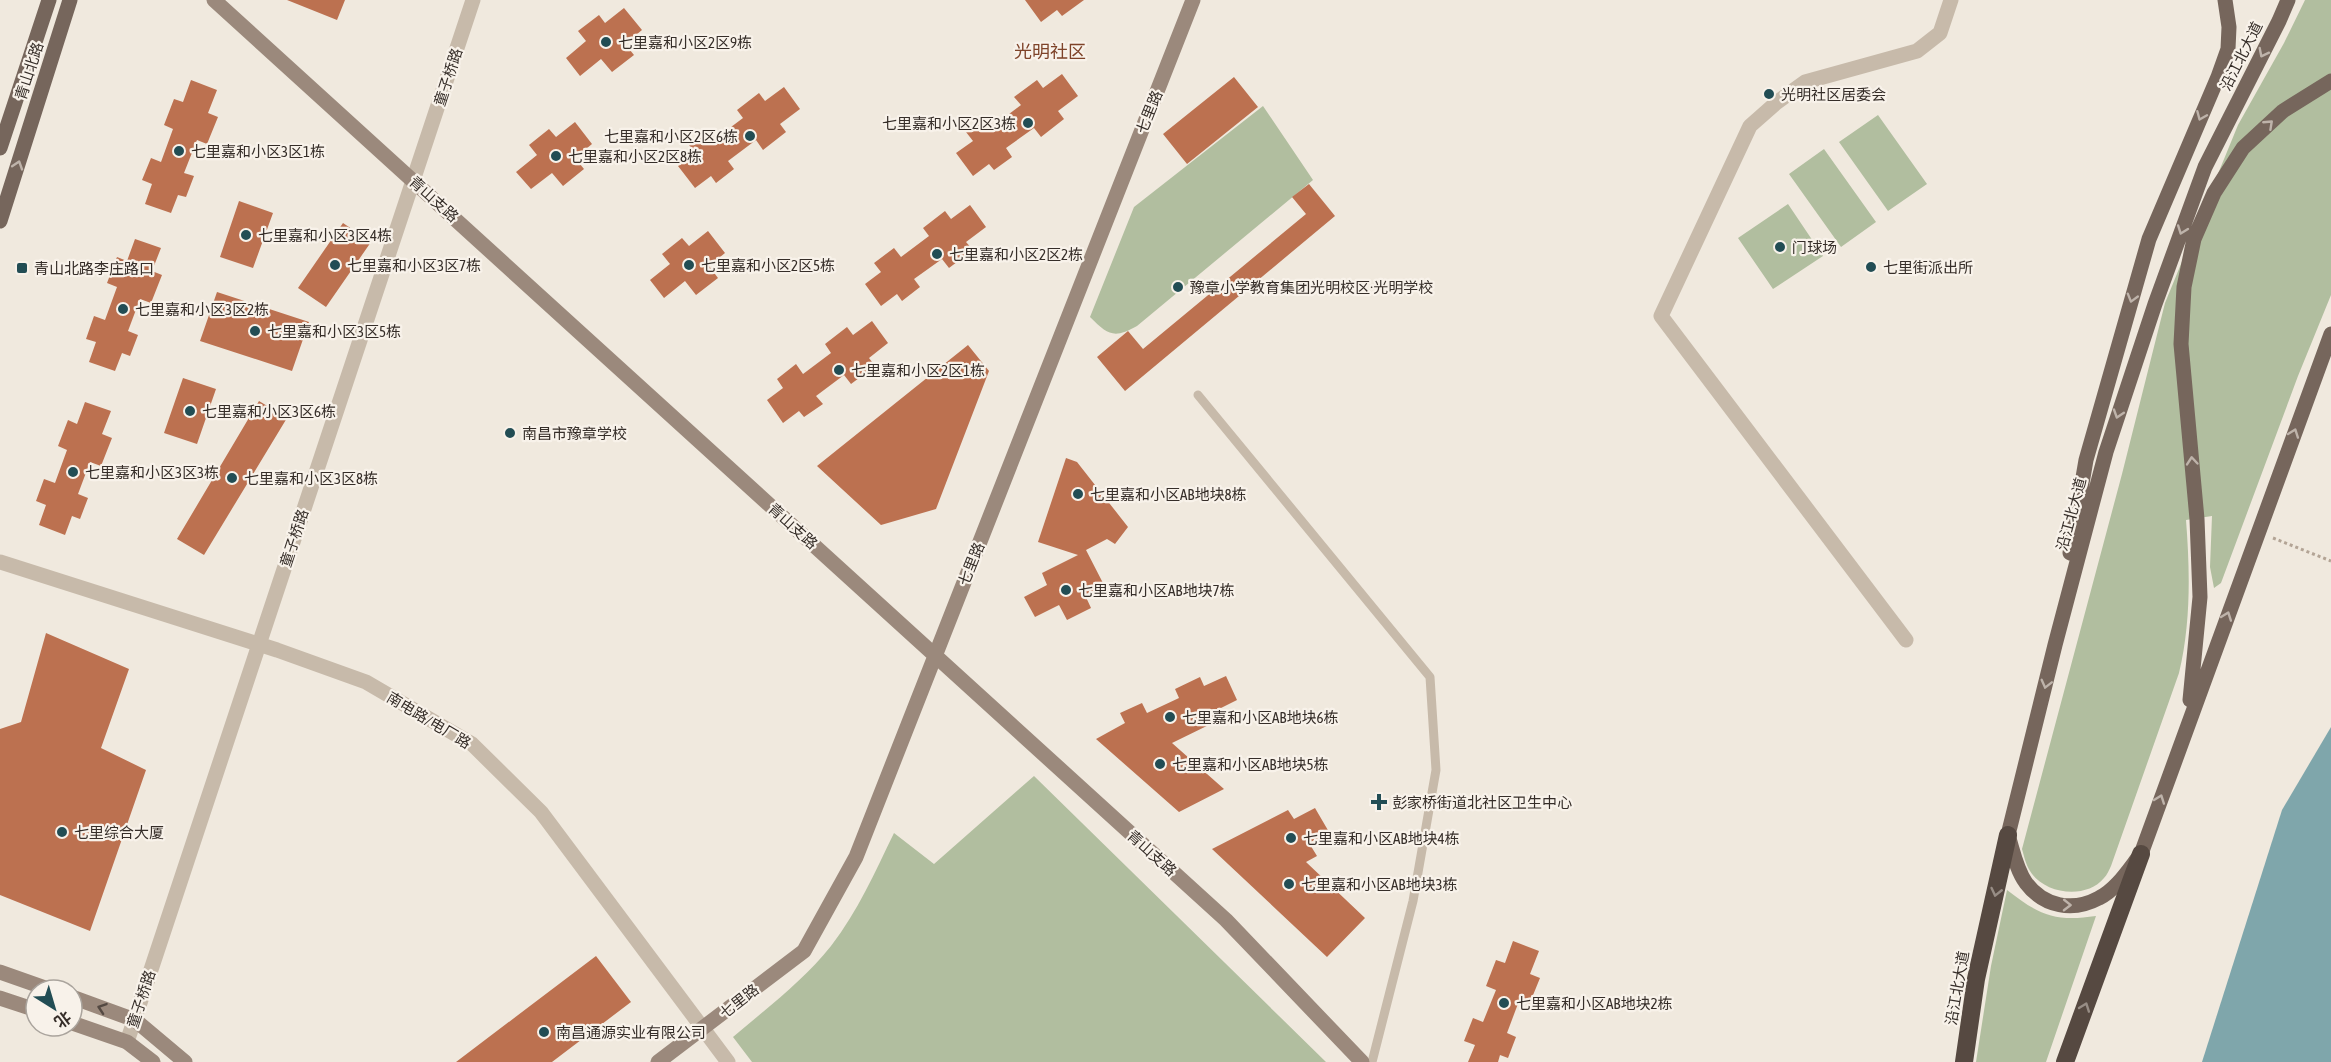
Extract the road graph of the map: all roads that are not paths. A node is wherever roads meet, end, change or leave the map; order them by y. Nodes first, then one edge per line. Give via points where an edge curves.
1 (49, 0) edge
2 (70, 0) edge
3 (214, 0) edge
4 (473, 0) edge
5 (1193, 0) edge
6 (1952, 0) edge
7 (2225, 0) edge
8 (2288, 0) edge
9 (2331, 81) edge
10 (0, 148) edge
11 (413, 180) junction
12 (0, 220) edge
13 (2331, 334) edge
14 (1198, 395) dead end
15 (0, 562) edge
16 (1906, 640) dead end
17 (259, 645) junction
18 (2055, 645) junction
19 (935, 655) junction
20 (2188, 721) junction
21 (2008, 835) junction
22 (2141, 854) junction
23 (0, 972) edge
24 (24, 980) edge
25 (0, 998) edge
26 (84, 1002) edge
27 (24, 1007) edge
28 (135, 1020) junction
29 (84, 1027) edge
30 (703, 1029) junction
31 (127, 1041) junction
32 (153, 1062) edge
33 (185, 1062) edge
34 (658, 1062) edge
35 (728, 1062) edge
36 (1362, 1062) edge
37 (1372, 1062) edge
38 (1964, 1062) edge
39 (2065, 1062) edge

1 - 10 main road, 青山北路
12 -> 2 main road, 青山北路
3 - 11 street, 青山支路
4 - 11 street, 童子桥路
5 - 19 street, 七里路
6 - 16 street via 1940,33 1917,51 1805,82 1750,126 1661,316
7 -> 18 main road via 2228,49 2149,239 2086,460
8 -> 18 main road, 沿江北大道 via 2205,167 2155,304 2106,452
20 -> 9 main road via 2200,597 2181,344 2184,287 2194,239 2214,193 2243,148 2283,111
11 - 17 street, 童子桥路
11 - 19 street, 青山支路
20 -> 13 main road
14 - 37 lane via 1430,677 1436,770 1413,901
15 - 17 street, 南电路/电厂路
17 - 28 street, 童子桥路
17 - 30 street, 南电路/电厂路 via 366,682 472,744 541,812
18 -> 21 main road, 沿江北大道
19 - 30 street, 七里路 via 856,857 804,951
19 - 36 street, 青山支路 via 1226,920
22 -> 20 main road
21 -> 22 main road via 2025,882 2040,897 2060,907 2100,897
21 -> 38 highway, 沿江北大道 via 1976,979
39 -> 22 highway
23 - 24 street
25 - 27 street
28 -> 26 street
28 - 31 street, 童子桥路
28 - 33 street
29 - 31 street
30 - 34 street, 七里路
30 - 35 street, 南电路/电厂路
31 - 32 street

